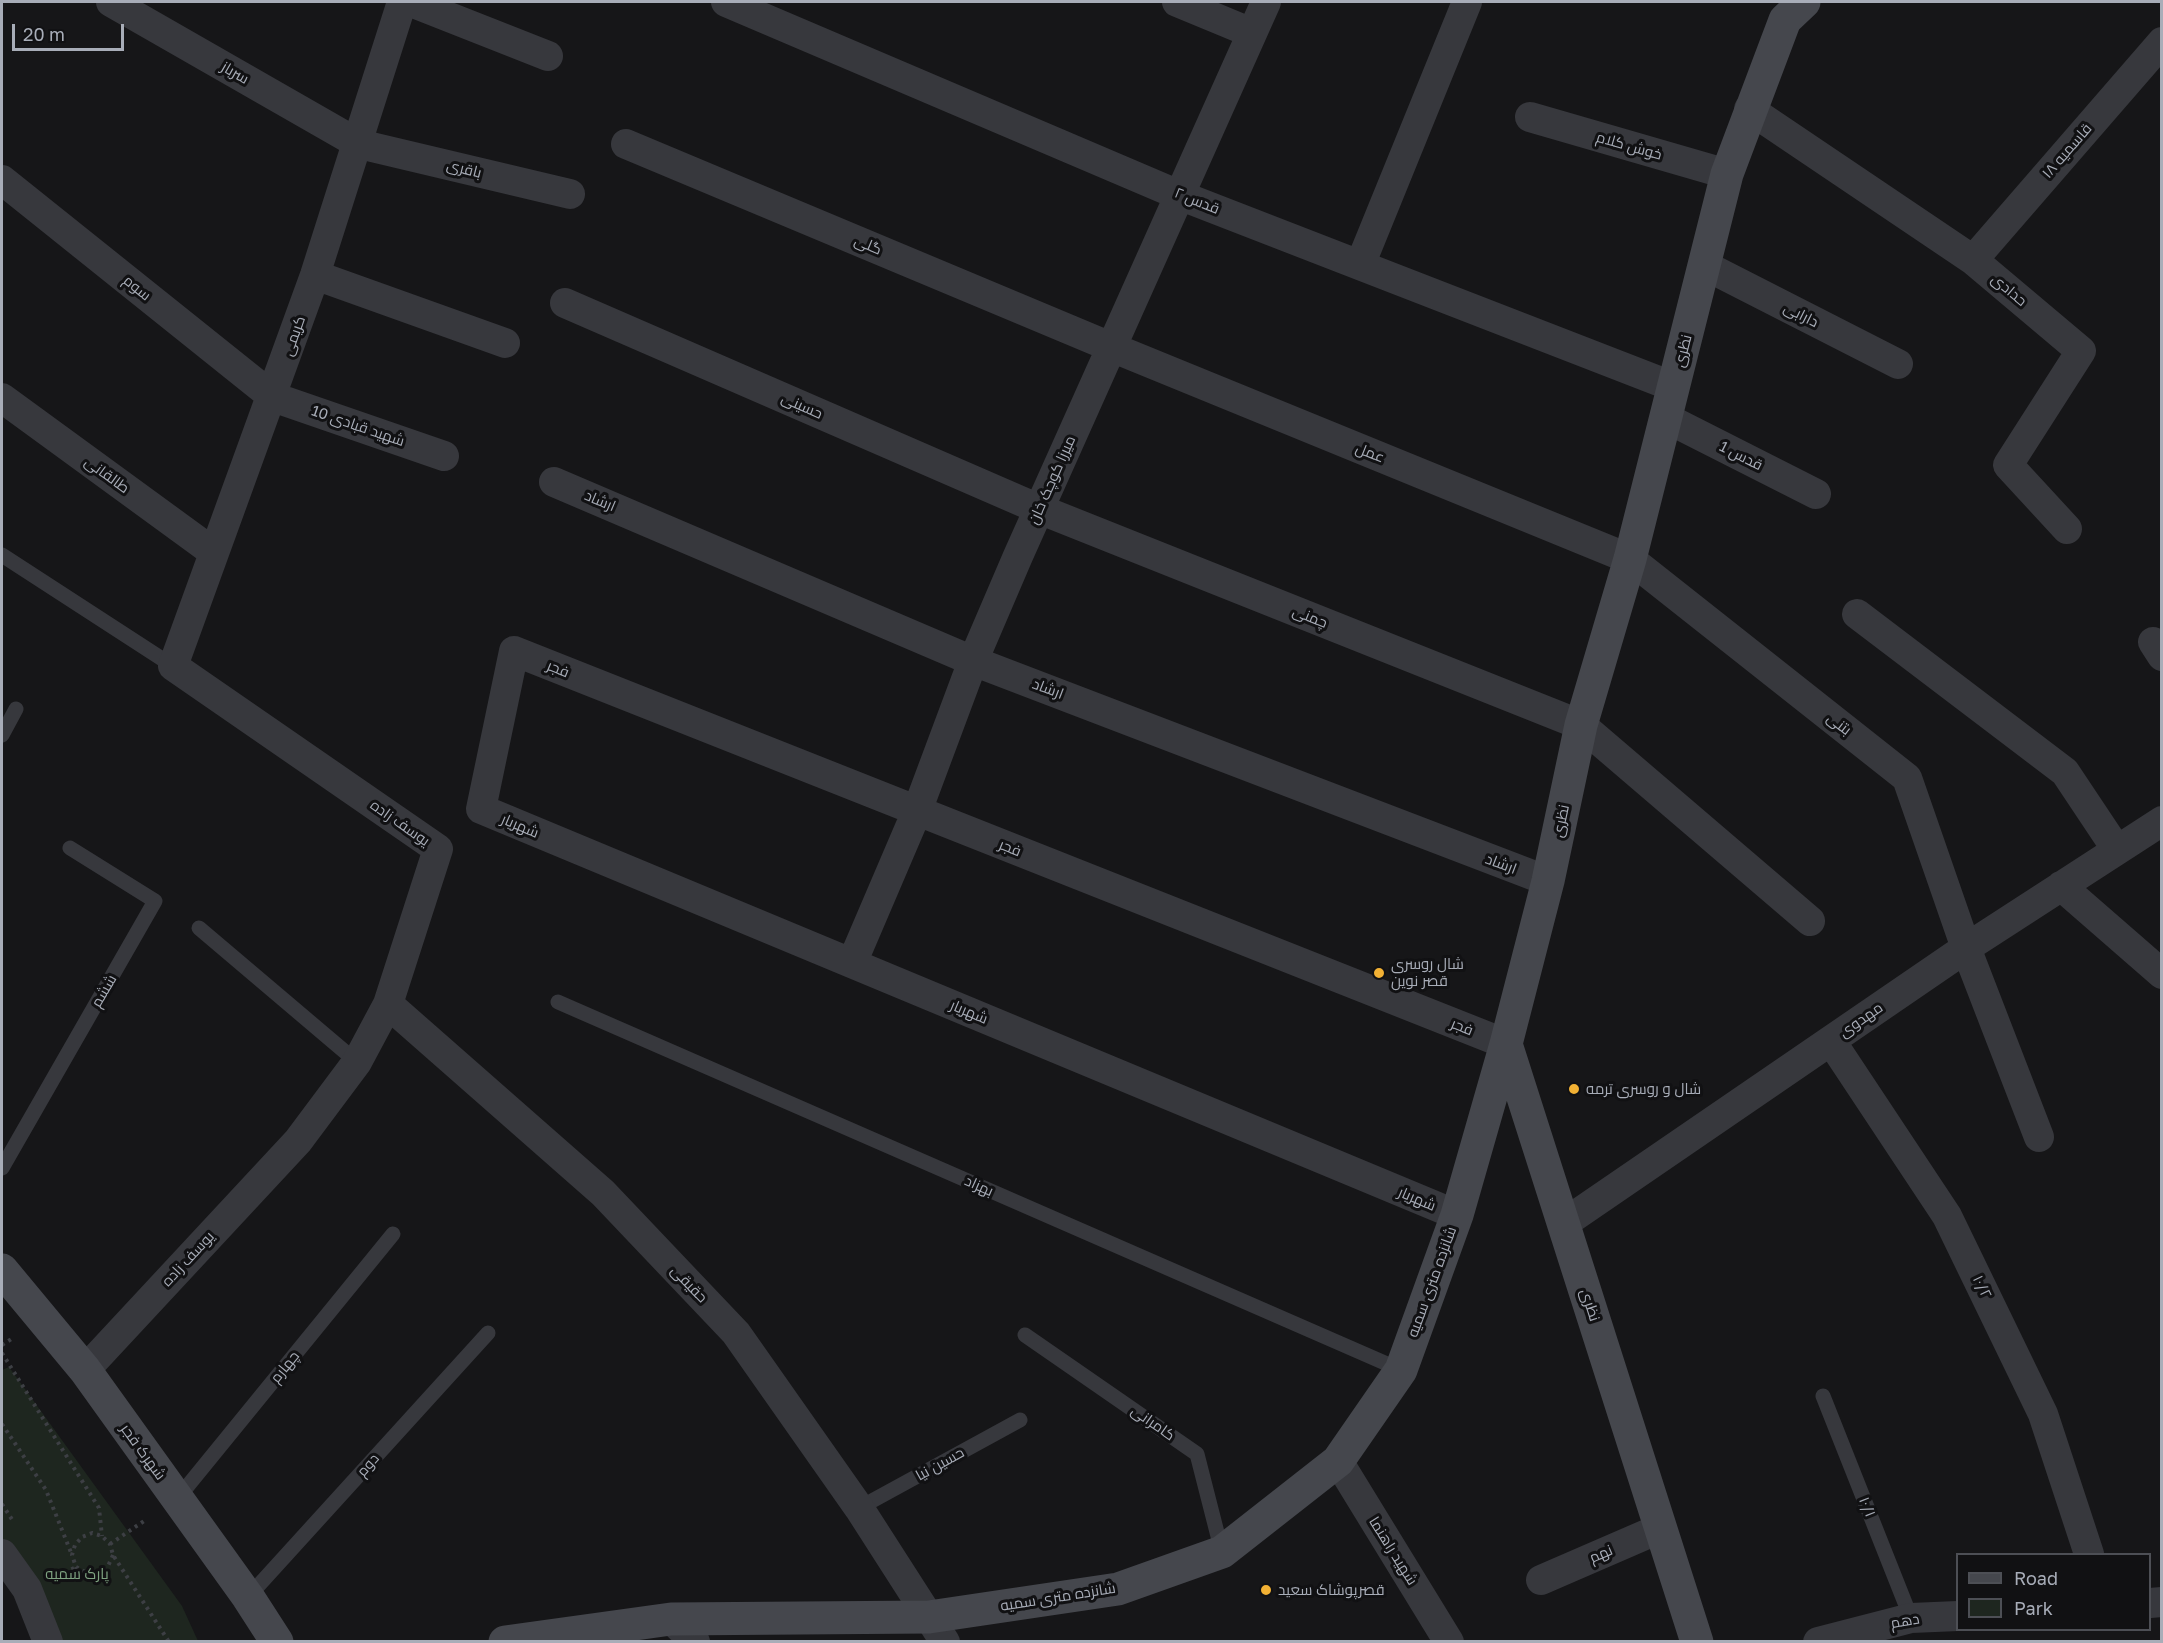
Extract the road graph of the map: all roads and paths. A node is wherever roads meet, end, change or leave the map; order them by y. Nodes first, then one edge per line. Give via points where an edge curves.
1 (111, 2) edge
2 (402, 2) edge
3 (411, 2) edge
4 (726, 2) edge
5 (1177, 2) edge
6 (1266, 2) edge
7 (1467, 2) edge
8 (1786, 8) edge
9 (1252, 33) junction
10 (2162, 42) edge
11 (548, 56) dead end
12 (1749, 109) junction
13 (1530, 117) dead end
14 (358, 144) junction
15 (626, 144) dead end
16 (1726, 174) junction
17 (2, 180) edge
18 (570, 195) dead end
19 (1179, 195) junction
20 (1973, 260) junction
21 (1360, 265) junction
22 (1704, 265) junction
23 (315, 275) junction
24 (565, 303) dead end
25 (505, 343) dead end
26 (1111, 347) junction
27 (1898, 364) dead end
28 (1674, 387) junction
29 (273, 397) junction
30 (2, 398) edge
31 (1666, 418) junction
32 (444, 456) dead end
33 (554, 482) dead end
34 (1816, 495) dead end
35 (1039, 509) junction
36 (2067, 529) dead end
37 (213, 552) junction
38 (2, 555) edge
39 (1630, 559) junction
40 (1857, 614) dead end
41 (973, 661) junction
42 (173, 666) junction
43 (16, 709) dead end
44 (1581, 725) junction
45 (2, 735) edge
46 (481, 809) joint
47 (917, 811) junction
48 (2162, 821) edge
49 (70, 848) dead end
50 (2117, 850) junction
51 (1548, 881) junction
52 (2061, 886) junction
53 (1810, 921) dead end
54 (199, 928) dead end
55 (1966, 948) junction
56 (852, 963) junction
57 (2162, 974) edge
58 (558, 1002) dead end
59 (388, 1004) junction
60 (1831, 1041) junction
61 (1506, 1044) junction
62 (357, 1062) junction
63 (2039, 1137) dead end
64 (2, 1168) edge
65 (1457, 1215) junction
66 (1563, 1224) junction
67 (393, 1234) dead end
68 (2, 1270) edge
69 (488, 1333) dead end
70 (1025, 1335) dead end
71 (2, 1353) edge
72 (85, 1370) junction
73 (1401, 1370) junction
74 (1822, 1396) dead end
75 (1020, 1420) dead end
76 (2, 1424) edge
77 (1338, 1461) junction
78 (177, 1499) junction
79 (859, 1508) junction
80 (1661, 1528) junction
81 (102, 1536) junction
82 (110, 1544) junction
83 (1222, 1552) junction
84 (2089, 1553) edge
85 (2, 1554) edge
86 (72, 1555) junction
87 (113, 1555) junction
88 (1541, 1580) dead end
89 (248, 1597) junction
90 (1956, 1616) edge
91 (1911, 1618) junction
92 (671, 1619) junction
93 (937, 1629) edge
94 (48, 1641) edge
95 (169, 1641) edge
96 (277, 1641) edge
97 (505, 1641) edge
98 (695, 1641) edge
99 (1449, 1641) edge
100 (1697, 1641) edge
101 (1818, 1641) edge

1 - 14 street, سرباز
2 - 14 street, کریمی
3 - 11 street
4 - 19 street, قدس ۲
5 - 9 street
6 - 9 street, میرزا کوچک خان
7 - 21 street
8 - 12 street, نظری
9 - 19 street, میرزا کوچک خان
10 - 20 street, قاسمیه ۱۸
12 - 16 street, نظری
12 - 20 street, حدادی
13 - 16 street, خوش کلام
14 - 18 street, باقری
14 - 23 street, کریمی
15 - 26 street, گلی
16 - 22 street, نظری
17 - 29 street, سوم
19 - 21 street, قدس ۲
19 - 26 street, میرزا کوچک خان
20 - 36 street, حدادی via 2081,351 2008,465
21 - 28 street, قدس ۲
22 - 27 street, دارابی
22 - 28 street, نظری
23 - 25 street
23 - 29 street, کریمی
24 - 35 street, حسینی
26 - 35 street, میرزا کوچک خان
26 - 39 street, عمل
28 - 31 street, نظری
29 - 32 street, شهید قبادی 10
29 - 37 street, کریمی
30 - 37 street, طالقانی
31 - 34 street, قدس 1
31 - 39 street, نظری
33 - 41 street, ارشاد
35 - 41 street, میرزا کوچک خان
35 - 44 street, چمنی
37 - 42 street, کریمی
38 - 42 lane
39 - 44 street, نظری
39 - 55 street, بتنی via 1907,778
40 - 50 street via 2065,772
41 - 47 street, میرزا کوچک خان
41 - 51 street, ارشاد
42 - 59 street, یوسف زاده via 438,849
43 - 45 lane
44 - 51 street, نظری
44 - 53 street, چمنی
46 - 47 street, فجر via 514,651
46 - 56 street, شهریار
47 - 56 street, میرزا کوچک خان
47 - 61 street, فجر
48 - 50 street, مهدوی
49 - 64 lane, ششم via 155,901
50 - 52 street, مهدوی
51 - 61 street, نظری
52 - 55 street, مهدوی
52 - 57 street
54 - 62 lane
55 - 60 street, مهدوی
55 - 63 street, بتنی
56 - 65 street, شهریار
58 - 73 lane, بهزاد
59 - 62 street, یوسف زاده
59 - 79 street, حقیقی via 603,1193 736,1333
60 - 66 street, مهدوی
60 - 84 street, ۱۰/۲ via 1947,1216 2043,1414
61 - 65 street, شانزده متری سمیه
61 - 66 street, نظری
62 - 72 street, یوسف زاده via 298,1141
65 - 73 street, شانزده متری سمیه
66 - 80 street, نظری
67 - 78 lane, چهارم
68 - 72 street, شهرک فجر
69 - 89 lane, دوم
70 - 83 lane, کامرانی via 1197,1454
71 - 81 path via 99,1508
72 - 78 street, شهرک فجر
73 - 77 street, شانزده متری سمیه
74 - 91 lane, ۱۰/۱
75 - 79 lane, حسین نیا
76 - 86 path via 46,1490
77 - 83 street, شانزده متری سمیه
77 - 99 street, شهید راهنما
78 - 82 path
78 - 89 street, شهرک فجر
79 - 93 street, حقیقی
80 - 88 street, نهم
80 - 100 street, نظری
81 - 82 path
81 - 86 path via 92,1533 82,1537
82 - 87 path
83 - 93 street, شانزده متری سمیه via 1118,1589
85 - 94 street via 27,1589
86 - 87 path via 76,1567 87,1573 98,1573 108,1566
87 - 95 path
89 - 96 street, شهرک فجر
90 - 91 street, دهم
91 - 101 street, دهم
92 - 93 street, شانزده متری سمیه
92 - 97 street, شانزده متری سمیه
92 - 98 street

